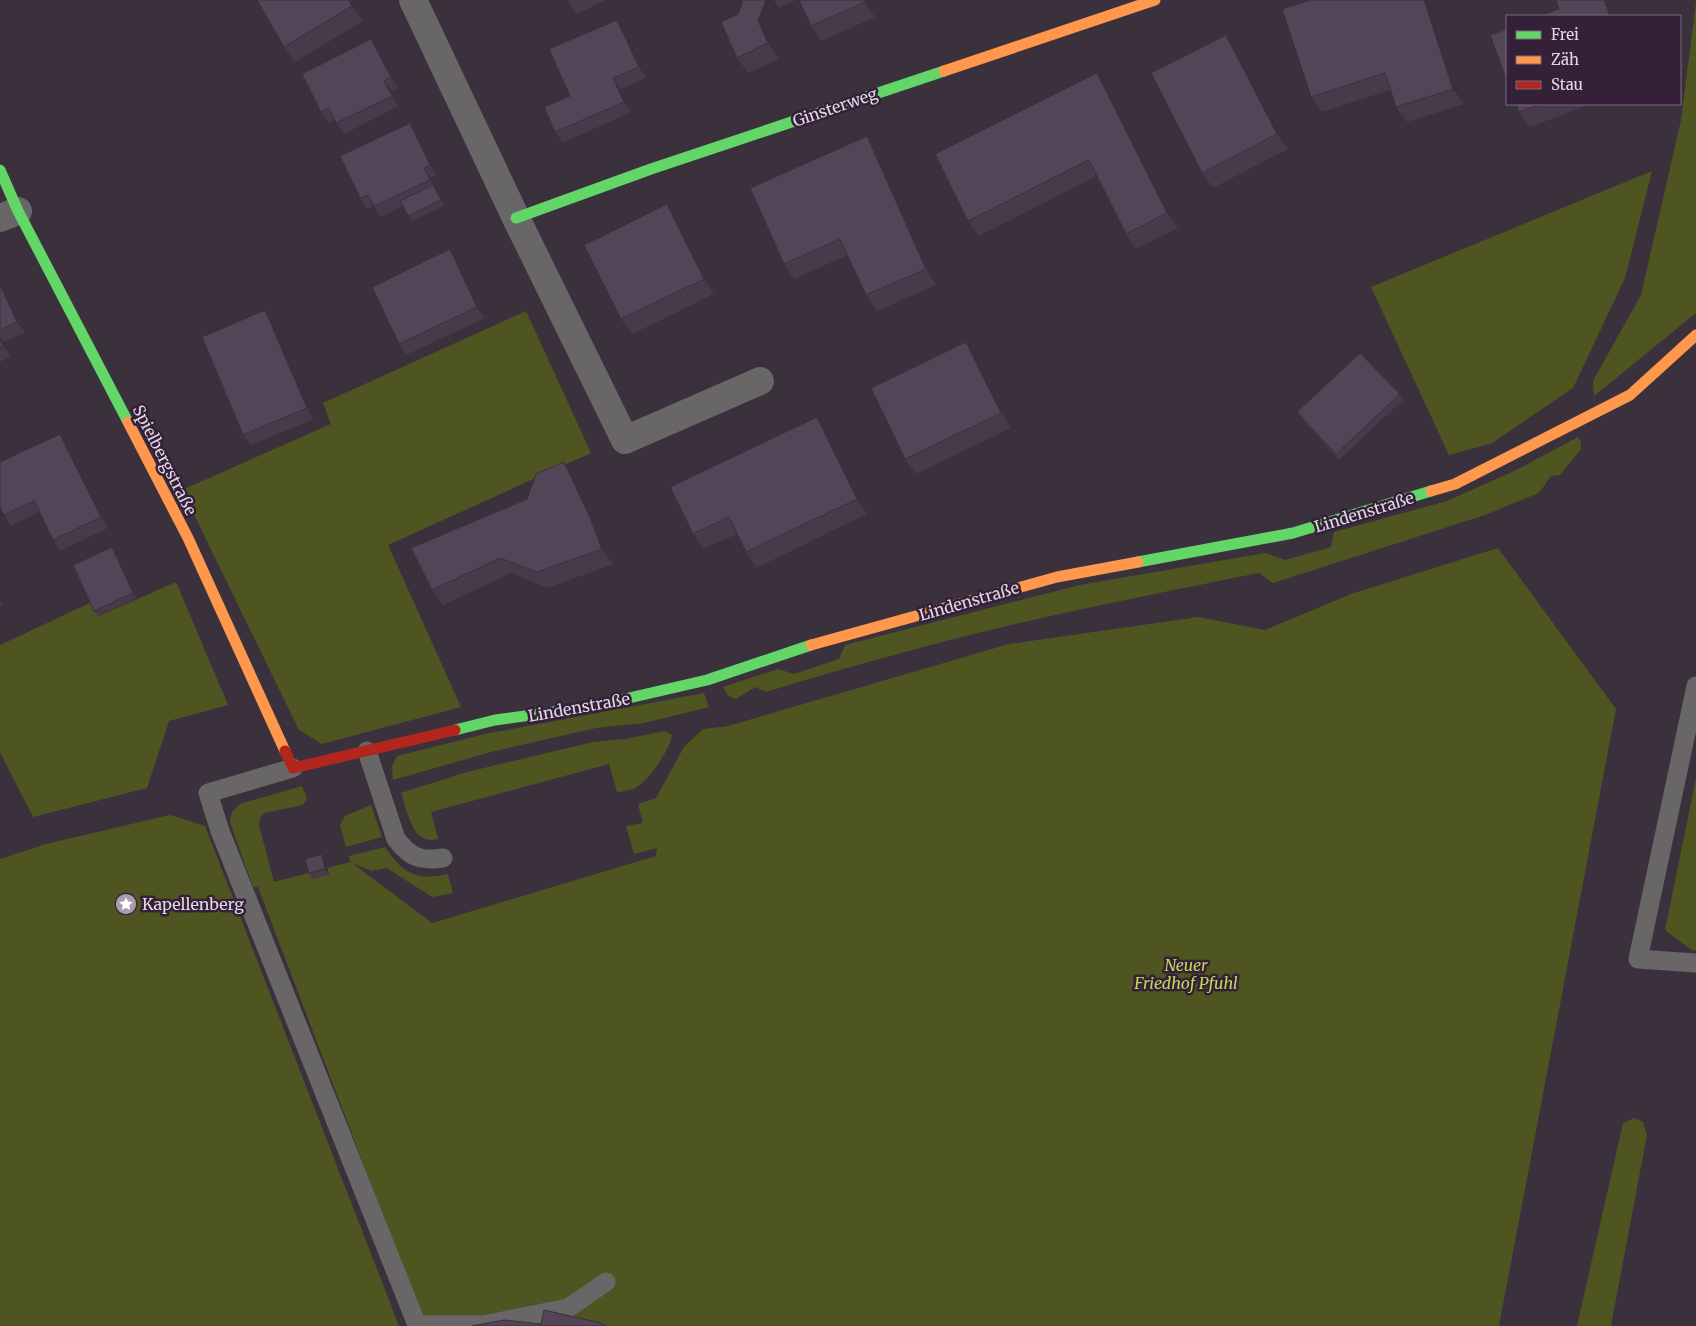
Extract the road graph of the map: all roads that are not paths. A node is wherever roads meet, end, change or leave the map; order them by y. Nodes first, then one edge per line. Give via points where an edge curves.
1 (412, 0) edge
2 (1155, 0) edge
3 (0, 170) edge
4 (9, 215) edge
5 (516, 218) junction
6 (1696, 335) edge
7 (760, 381) dead end
8 (1696, 686) edge
9 (367, 751) junction
10 (293, 768) junction
11 (443, 858) dead end
12 (1696, 962) edge
13 (606, 1282) dead end

1 - 5 street
2 - 5 street, Ginsterweg via 651,169
3 - 4 street, Spielbergstraße
4 - 10 street, Spielbergstraße via 188,538
5 - 7 street via 625,440
6 - 9 street, Lindenstraße via 1630,395 1455,484 1293,533 1058,577 805,647 708,680 590,707 495,720
8 - 12 lane via 1638,959
9 - 10 street, Lindenstraße
9 - 11 lane via 396,839 416,857 428,860
10 - 13 lane, Lindenstraße via 208,793 220,831 417,1325 483,1325 568,1308

